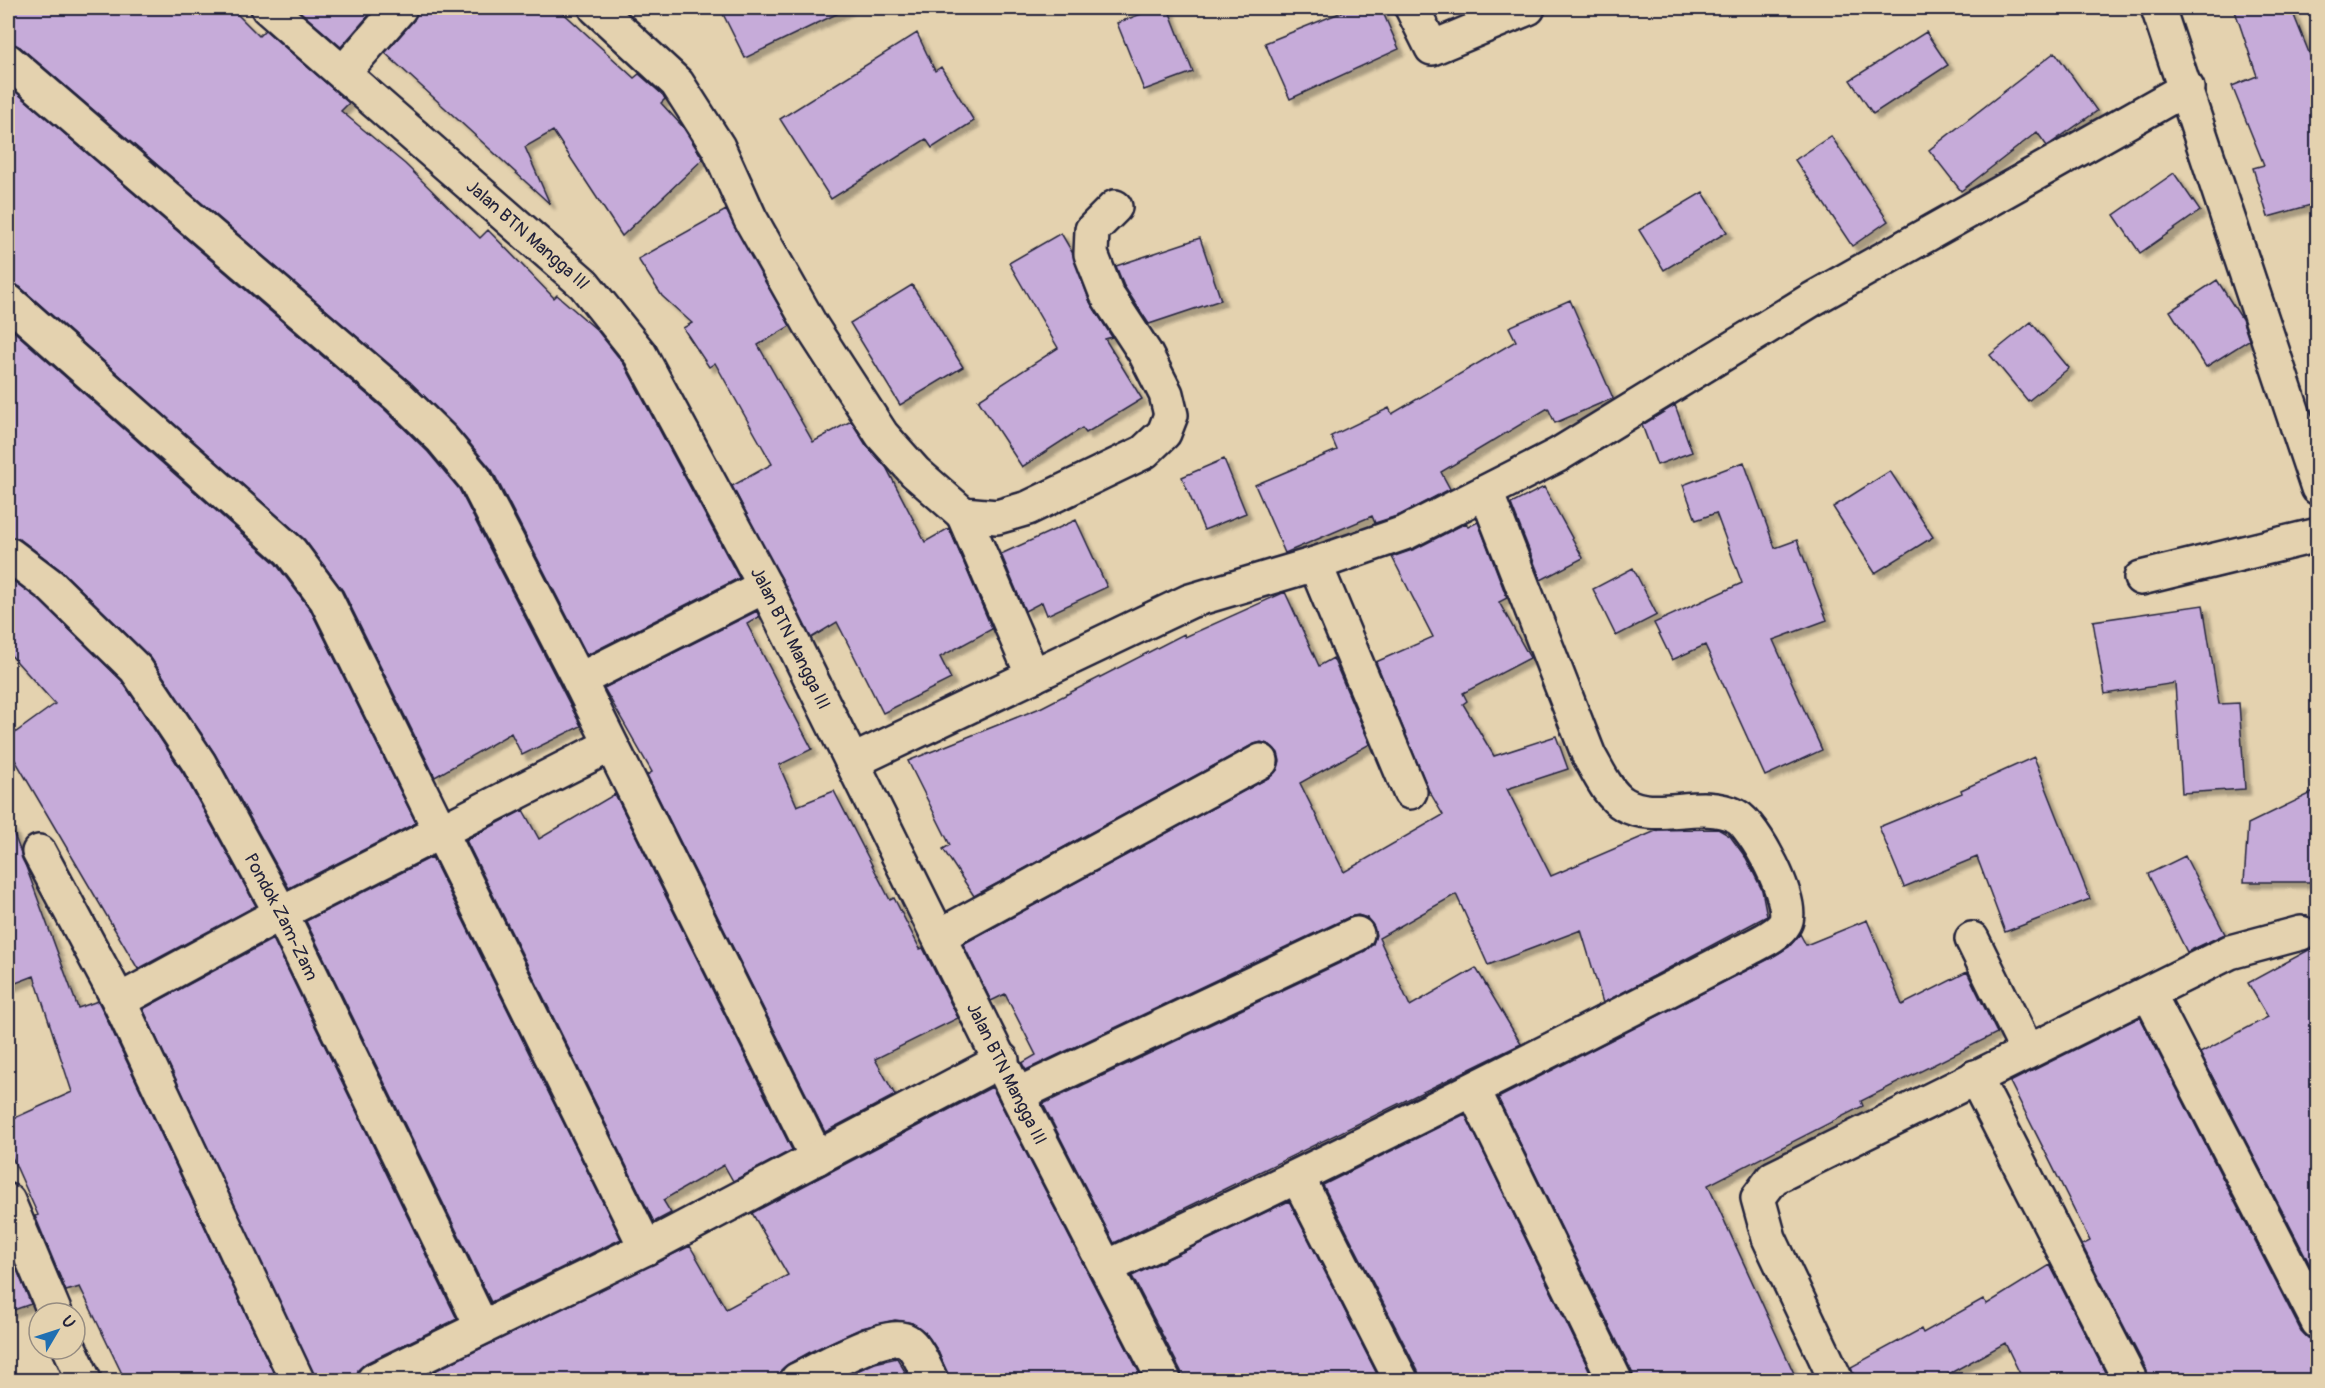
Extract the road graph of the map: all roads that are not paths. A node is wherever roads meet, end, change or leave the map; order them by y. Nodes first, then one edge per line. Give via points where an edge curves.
1 (268, 8) edge
2 (400, 8) edge
3 (596, 8) edge
4 (1412, 8) edge
5 (1528, 8) edge
6 (2158, 8) edge
7 (8, 61) edge
8 (343, 73) junction
9 (2187, 88) junction
10 (1115, 207) dead end
11 (8, 301) edge
12 (2318, 488) edge
13 (1486, 492) junction
14 (963, 514) junction
15 (2318, 535) edge
16 (10, 555) dead end
17 (1315, 564) junction
18 (2141, 578) dead end
19 (765, 586) junction
20 (1033, 676) junction
21 (579, 680) junction
22 (610, 746) junction
23 (1261, 761) dead end
24 (852, 762) junction
25 (1410, 792) dead end
26 (440, 832) junction
27 (39, 852) dead end
28 (281, 913) junction
29 (2301, 933) dead end
30 (1357, 934) dead end
31 (939, 936) junction
32 (1972, 939) dead end
33 (2149, 994) junction
34 (119, 1001) junction
35 (2027, 1051) junction
36 (1002, 1060) junction
37 (1975, 1077) junction
38 (1474, 1091) junction
39 (1017, 1095) junction
40 (818, 1158) junction
41 (1298, 1178) junction
42 (8, 1201) edge
43 (645, 1248) junction
44 (1107, 1267) junction
45 (50, 1301) edge
46 (2318, 1322) edge
47 (482, 1327) junction
48 (75, 1361) edge
49 (84, 1380) edge
50 (297, 1380) edge
51 (374, 1380) edge
52 (797, 1380) edge
53 (931, 1380) edge
54 (1164, 1380) edge
55 (1401, 1380) edge
56 (1615, 1380) edge
57 (1836, 1380) edge
58 (2130, 1380) edge

1 - 8 street, Jalan BTN Mangga III
2 - 8 street
3 - 14 street via 676,83 718,147 750,218 810,324 882,435 915,472
4 - 5 street via 1432,48
6 - 9 street
7 - 21 street via 398,396 442,439 475,480
8 - 19 street, Jalan BTN Mangga III via 584,284 640,354
9 - 12 street
9 - 13 street via 1811,300 1558,455
10 - 14 street via 1092,230 1091,254 1107,295 1166,394 1171,415 1164,433 1144,452 1028,508 997,517
11 - 26 street via 290,551 326,599
13 - 17 street via 1407,532
13 - 38 street via 1589,756 1607,786 1623,804 1643,809 1718,809 1738,817 1756,837 1785,895 1788,916 1780,930 1744,951
14 - 20 street
15 - 18 street
16 - 28 street, Pondok Zam-Zam via 51,586 136,669 199,763
17 - 20 street via 1190,601
17 - 25 street
19 - 21 street
19 - 24 street, Jalan BTN Mangga III
20 - 24 street
21 - 22 street
22 - 26 street
22 - 40 street
23 - 31 street
24 - 31 street, Jalan BTN Mangga III
26 - 28 street
26 - 43 street
27 - 34 street
28 - 34 street
28 - 47 street, Pondok Zam-Zam
29 - 33 street via 2230,952
30 - 39 street
31 - 36 street, Jalan BTN Mangga III
32 - 35 street
33 - 35 street
33 - 46 street
34 - 50 street
35 - 37 street
36 - 39 street, Jalan BTN Mangga III
36 - 40 street
37 - 57 street via 1773,1178 1758,1198 1769,1238
37 - 58 street
38 - 41 street
38 - 56 street
39 - 44 street, Jalan BTN Mangga III
40 - 43 street
41 - 44 street
41 - 55 street
42 - 45 street
43 - 47 street
44 - 54 street, Jalan BTN Mangga III
47 - 51 street
48 - 49 street
52 - 53 street via 882,1340 898,1338 912,1345

